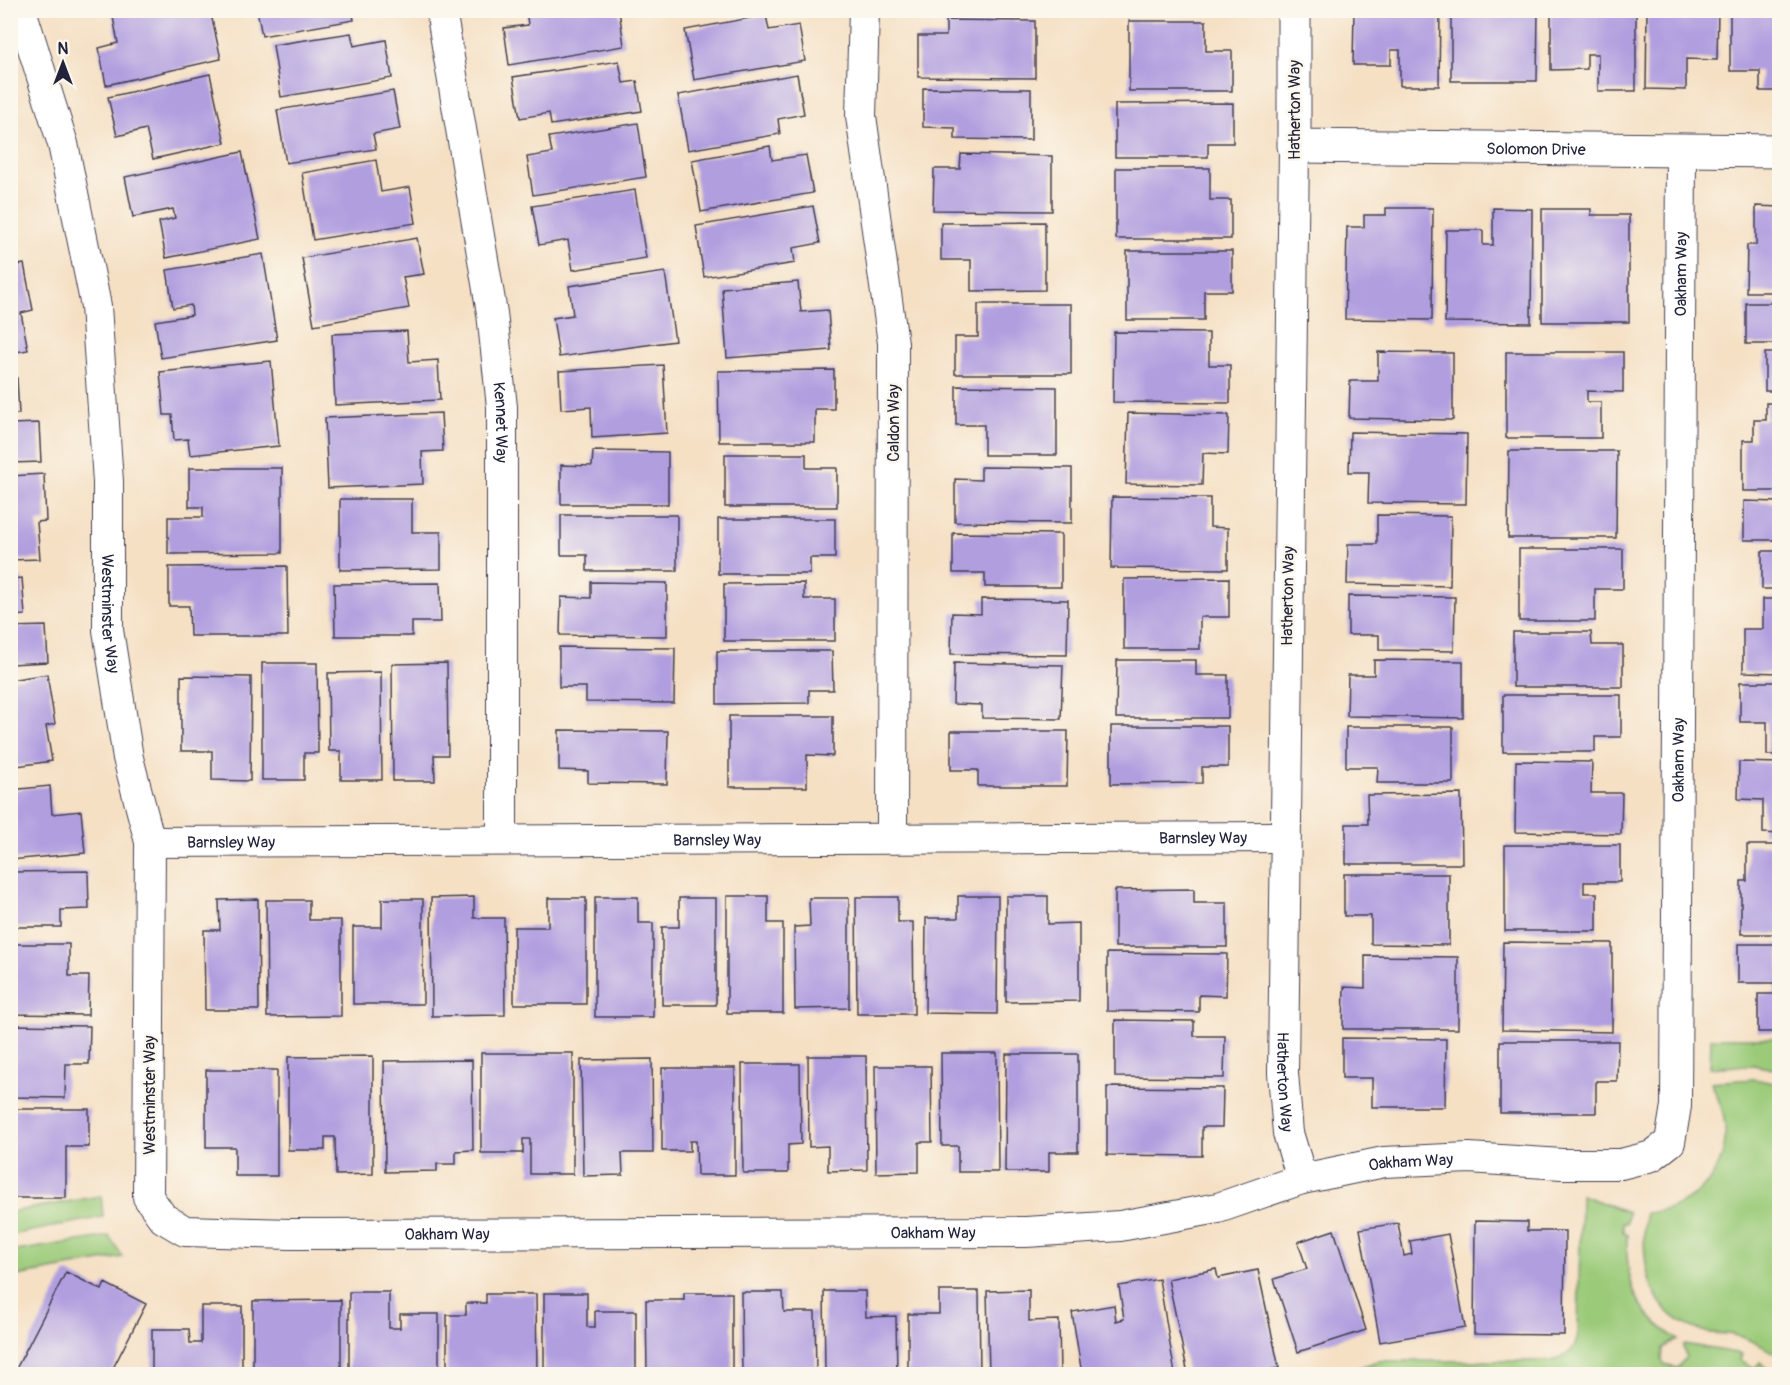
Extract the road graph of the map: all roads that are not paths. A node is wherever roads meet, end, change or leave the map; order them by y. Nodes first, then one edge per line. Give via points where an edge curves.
1 (21, 10) edge
2 (441, 10) edge
3 (864, 10) edge
4 (1294, 10) edge
5 (1294, 146) junction
6 (1681, 149) junction
7 (1779, 150) edge
8 (892, 837) junction
9 (1284, 837) junction
10 (502, 839) junction
11 (150, 842) junction
12 (1302, 1179) junction
13 (163, 1218) joint

1 - 11 street, Westminster Way via 63,144 96,306 108,482 108,630 128,758
2 - 10 street, Kennet Way via 492,313 502,407
3 - 8 street, Caldon Way via 861,116 893,343
4 - 5 street, Hatherton Way
5 - 6 street, Solomon Drive
5 - 9 street, Hatherton Way
6 - 7 street, Solomon Drive
6 - 12 street, Oakham Way via 1676,1106 1670,1142 1652,1156 1621,1164 1459,1159 1384,1162
8 - 9 street, Barnsley Way
8 - 10 street, Barnsley Way
9 - 12 street, Hatherton Way via 1283,1073 1288,1133
10 - 11 street, Barnsley Way
11 - 13 street, Westminster Way via 148,1197
12 - 13 street, Oakham Way via 1218,1208 1120,1226 1026,1232 267,1234 185,1230

